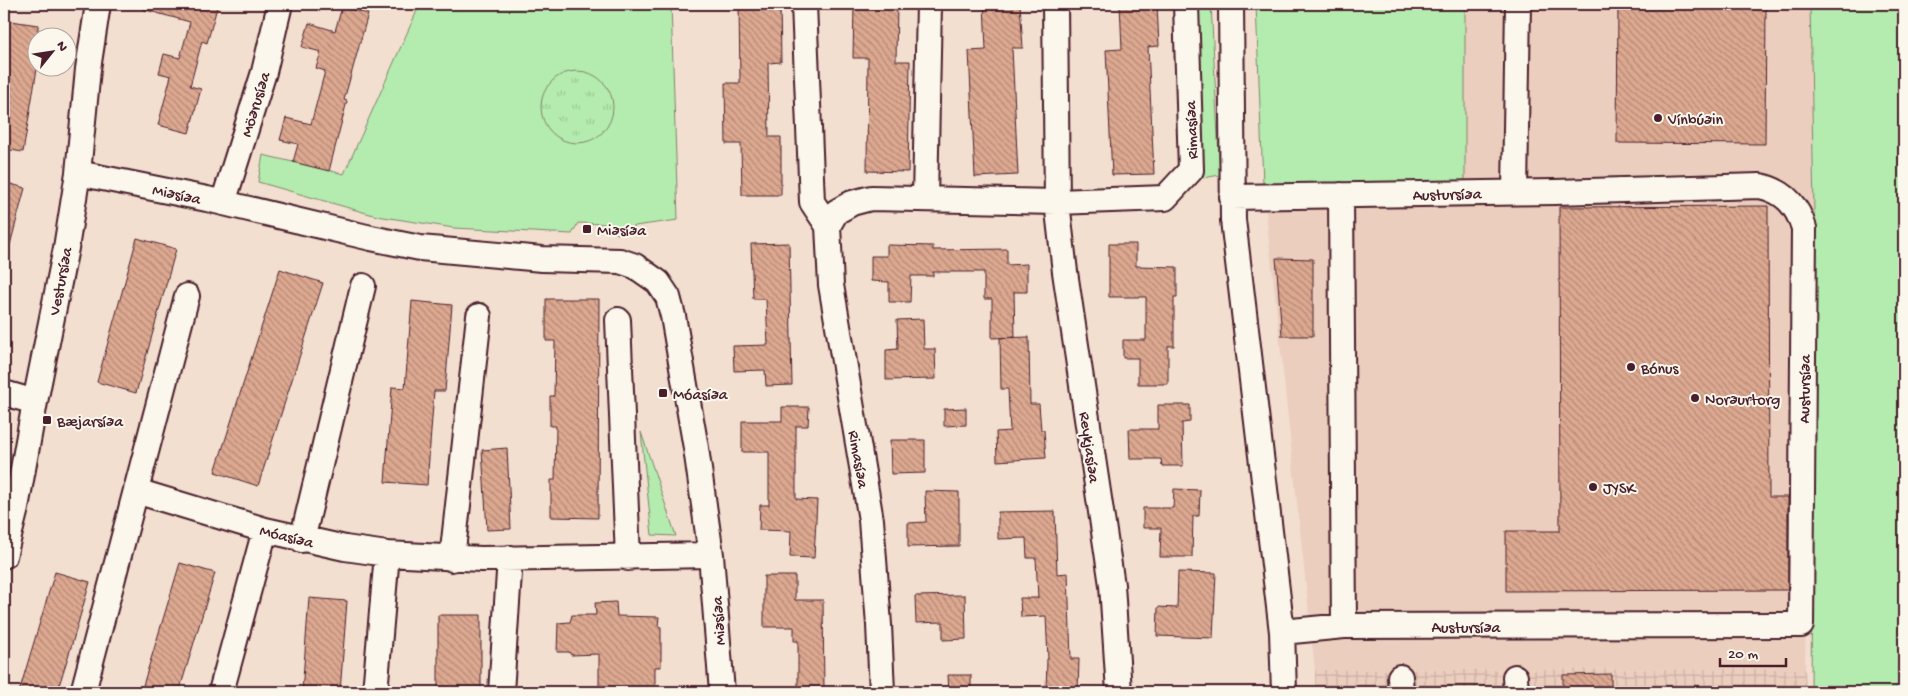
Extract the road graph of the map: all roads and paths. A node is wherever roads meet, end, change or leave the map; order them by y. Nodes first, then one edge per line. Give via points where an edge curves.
1 (98, 4) edge
2 (280, 4) edge
3 (804, 4) edge
4 (928, 4) edge
5 (1055, 4) edge
6 (1186, 4) edge
7 (1230, 4) edge
8 (1518, 4) edge
9 (78, 173) junction
10 (1515, 192) junction
11 (1341, 194) junction
12 (1232, 197) junction
13 (925, 199) junction
14 (1057, 202) junction
15 (224, 203) junction
16 (828, 226) junction
17 (363, 286) dead end
18 (187, 296) dead end
19 (479, 316) dead end
20 (618, 320) dead end
21 (4, 393) edge
22 (35, 402) junction
23 (136, 491) junction
24 (265, 530) junction
25 (302, 540) junction
26 (388, 554) junction
27 (711, 555) junction
28 (4, 556) edge
29 (510, 558) junction
30 (628, 558) junction
31 (452, 559) junction
32 (1344, 626) junction
33 (1282, 632) junction
34 (83, 692) edge
35 (221, 692) edge
36 (375, 692) edge
37 (501, 692) edge
38 (722, 692) edge
39 (882, 692) edge
40 (1119, 692) edge
41 (1284, 692) edge

1 - 9 street, Vestursíða
2 - 15 street, Möðrusíða via 264,72
3 - 16 street via 812,202
4 - 13 street
5 - 14 street
6 - 14 street, Rimasíða via 1191,170 1165,198
7 - 12 street
8 - 10 street
9 - 15 street, Miðsíða
9 - 22 street, Vestursíða
10 - 11 street, Austursíða
10 - 32 street, Austursíða via 1760,186 1780,193 1796,208 1805,239 1801,625
11 - 12 street, Austursíða
11 - 32 street
12 - 33 street
13 - 14 street, Rimasíða
13 - 16 street, Rimasíða via 871,198 852,203 836,212
14 - 40 street, Reykjasíða via 1112,585
15 - 27 street, Miðsíða via 420,248 620,261 648,274 668,297 674,316
16 - 39 street, Rimasíða via 831,285 871,520
17 - 25 street
18 - 23 street
19 - 31 street
20 - 30 street
21 - 22 street
22 - 28 street, Vestursíða
23 - 24 street, Móasíða
23 - 34 street
24 - 25 street, Móasíða
24 - 35 street
25 - 26 street, Móasíða
26 - 31 street, Móasíða
26 - 36 street
27 - 30 street, Móasíða
27 - 38 street, Miðsíða
29 - 30 street, Móasíða
29 - 31 street, Móasíða
29 - 37 street
32 - 33 street, Austursíða
33 - 41 street

